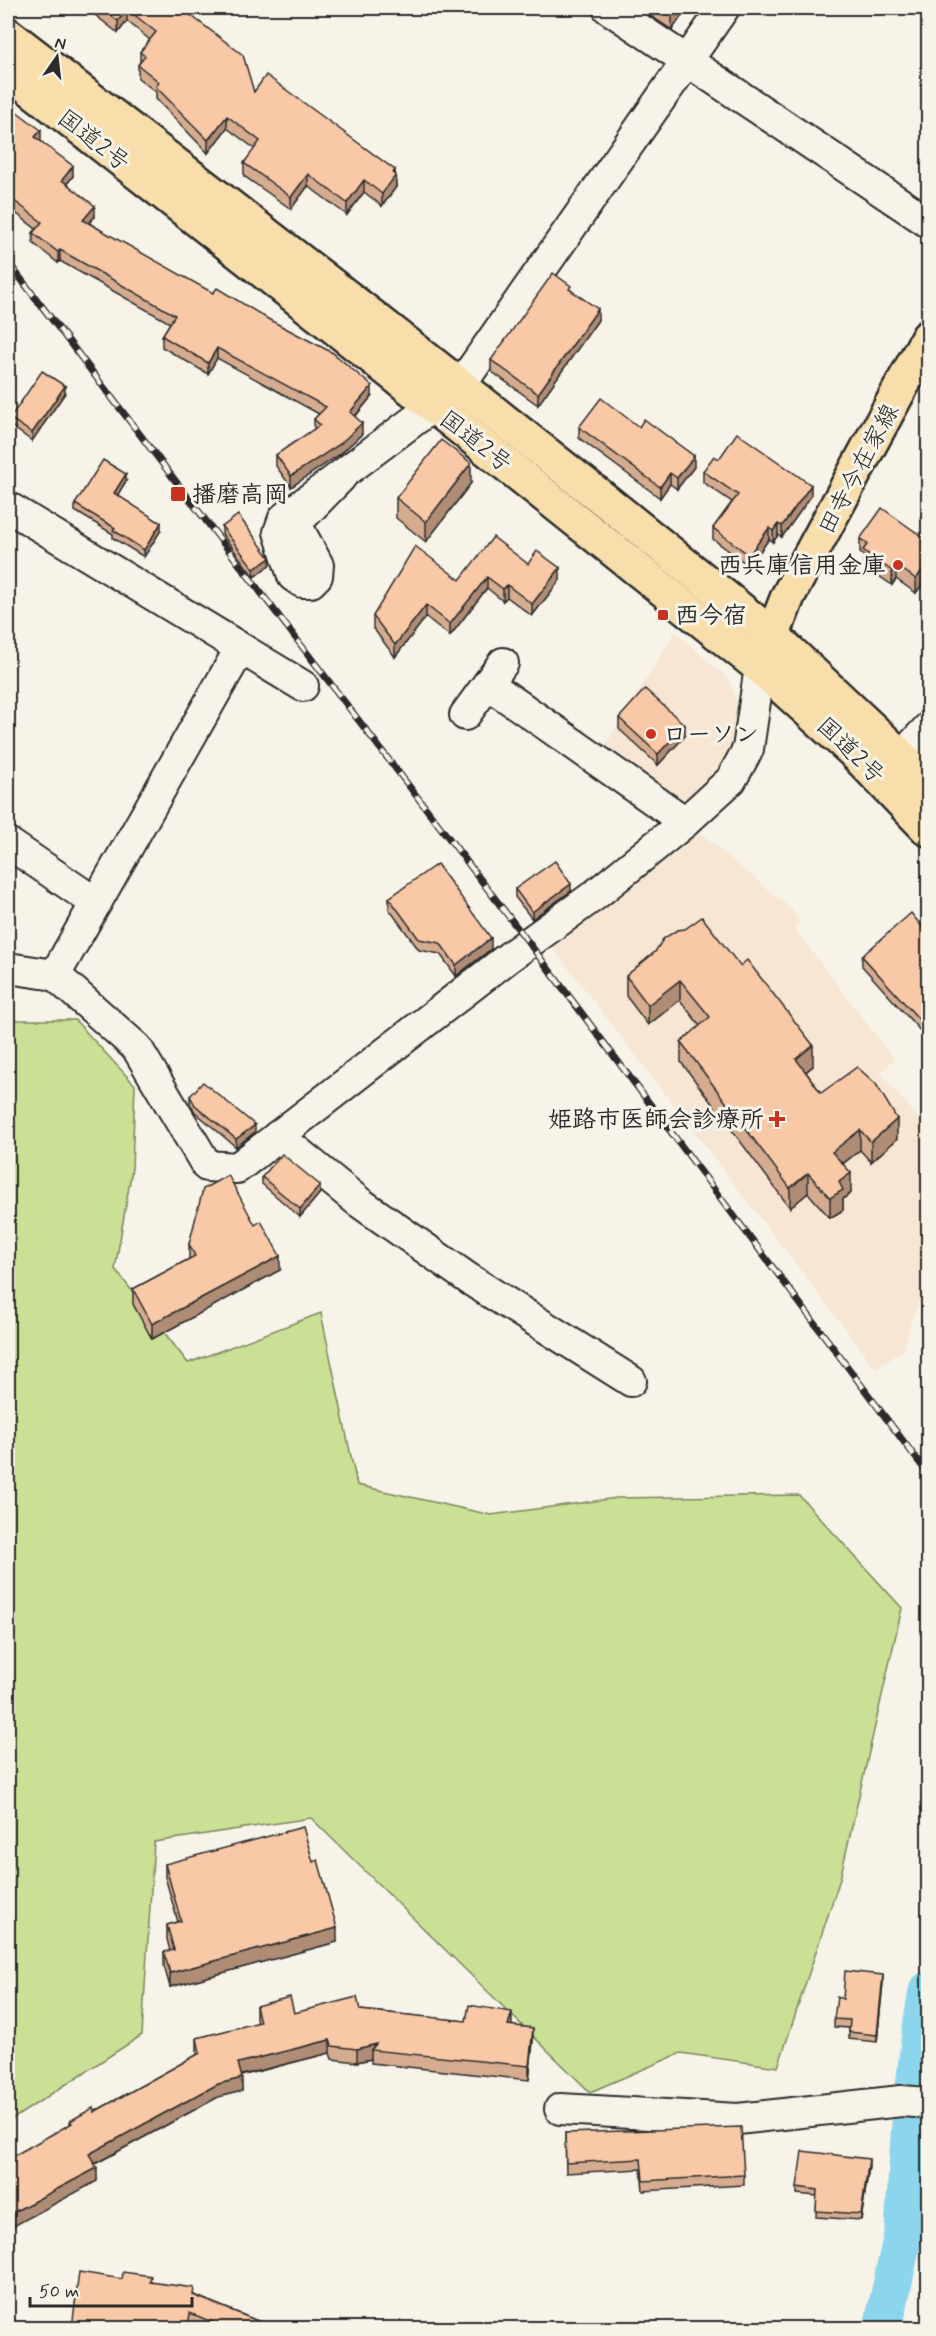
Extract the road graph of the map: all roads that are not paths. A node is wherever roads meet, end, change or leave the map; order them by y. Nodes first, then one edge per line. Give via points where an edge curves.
1 (608, 8) edge
2 (724, 8) edge
3 (8, 35) edge
4 (687, 62) junction
5 (8, 71) edge
6 (928, 222) edge
7 (928, 337) edge
8 (460, 386) junction
9 (434, 408) junction
10 (341, 477) dead end
11 (8, 507) edge
12 (772, 635) junction
13 (240, 649) junction
14 (760, 667) junction
15 (303, 686) dead end
16 (465, 715) dead end
17 (928, 728) edge
18 (902, 756) junction
19 (928, 782) edge
20 (686, 822) junction
21 (928, 829) edge
22 (8, 843) edge
23 (96, 903) junction
24 (8, 968) edge
25 (55, 975) junction
26 (278, 1136) junction
27 (631, 1381) dead end
28 (915, 2102) edge
29 (560, 2109) dead end

1 - 4 street
2 - 4 street
3 - 8 main road, 国道2号
4 - 6 street
4 - 8 street
5 - 9 main road, 国道2号
7 - 12 main road, 田寺今在家線 via 788,596
8 - 9 street
8 - 12 main road, 国道2号
9 - 10 street
9 - 14 main road, 国道2号
11 - 13 street
12 - 14 main road, 田寺今在家線
12 - 18 main road, 国道2号
13 - 15 street
13 - 23 street
14 - 20 street via 748,749 731,780
14 - 21 main road, 国道2号 via 854,752
16 - 20 street via 495,674
17 - 18 street
18 - 19 main road, 国道2号
20 - 26 street
22 - 23 street
23 - 25 street
24 - 25 street
25 - 26 street via 137,1048 207,1166 237,1168
26 - 27 street via 359,1202 469,1279
28 - 29 street via 738,2119

